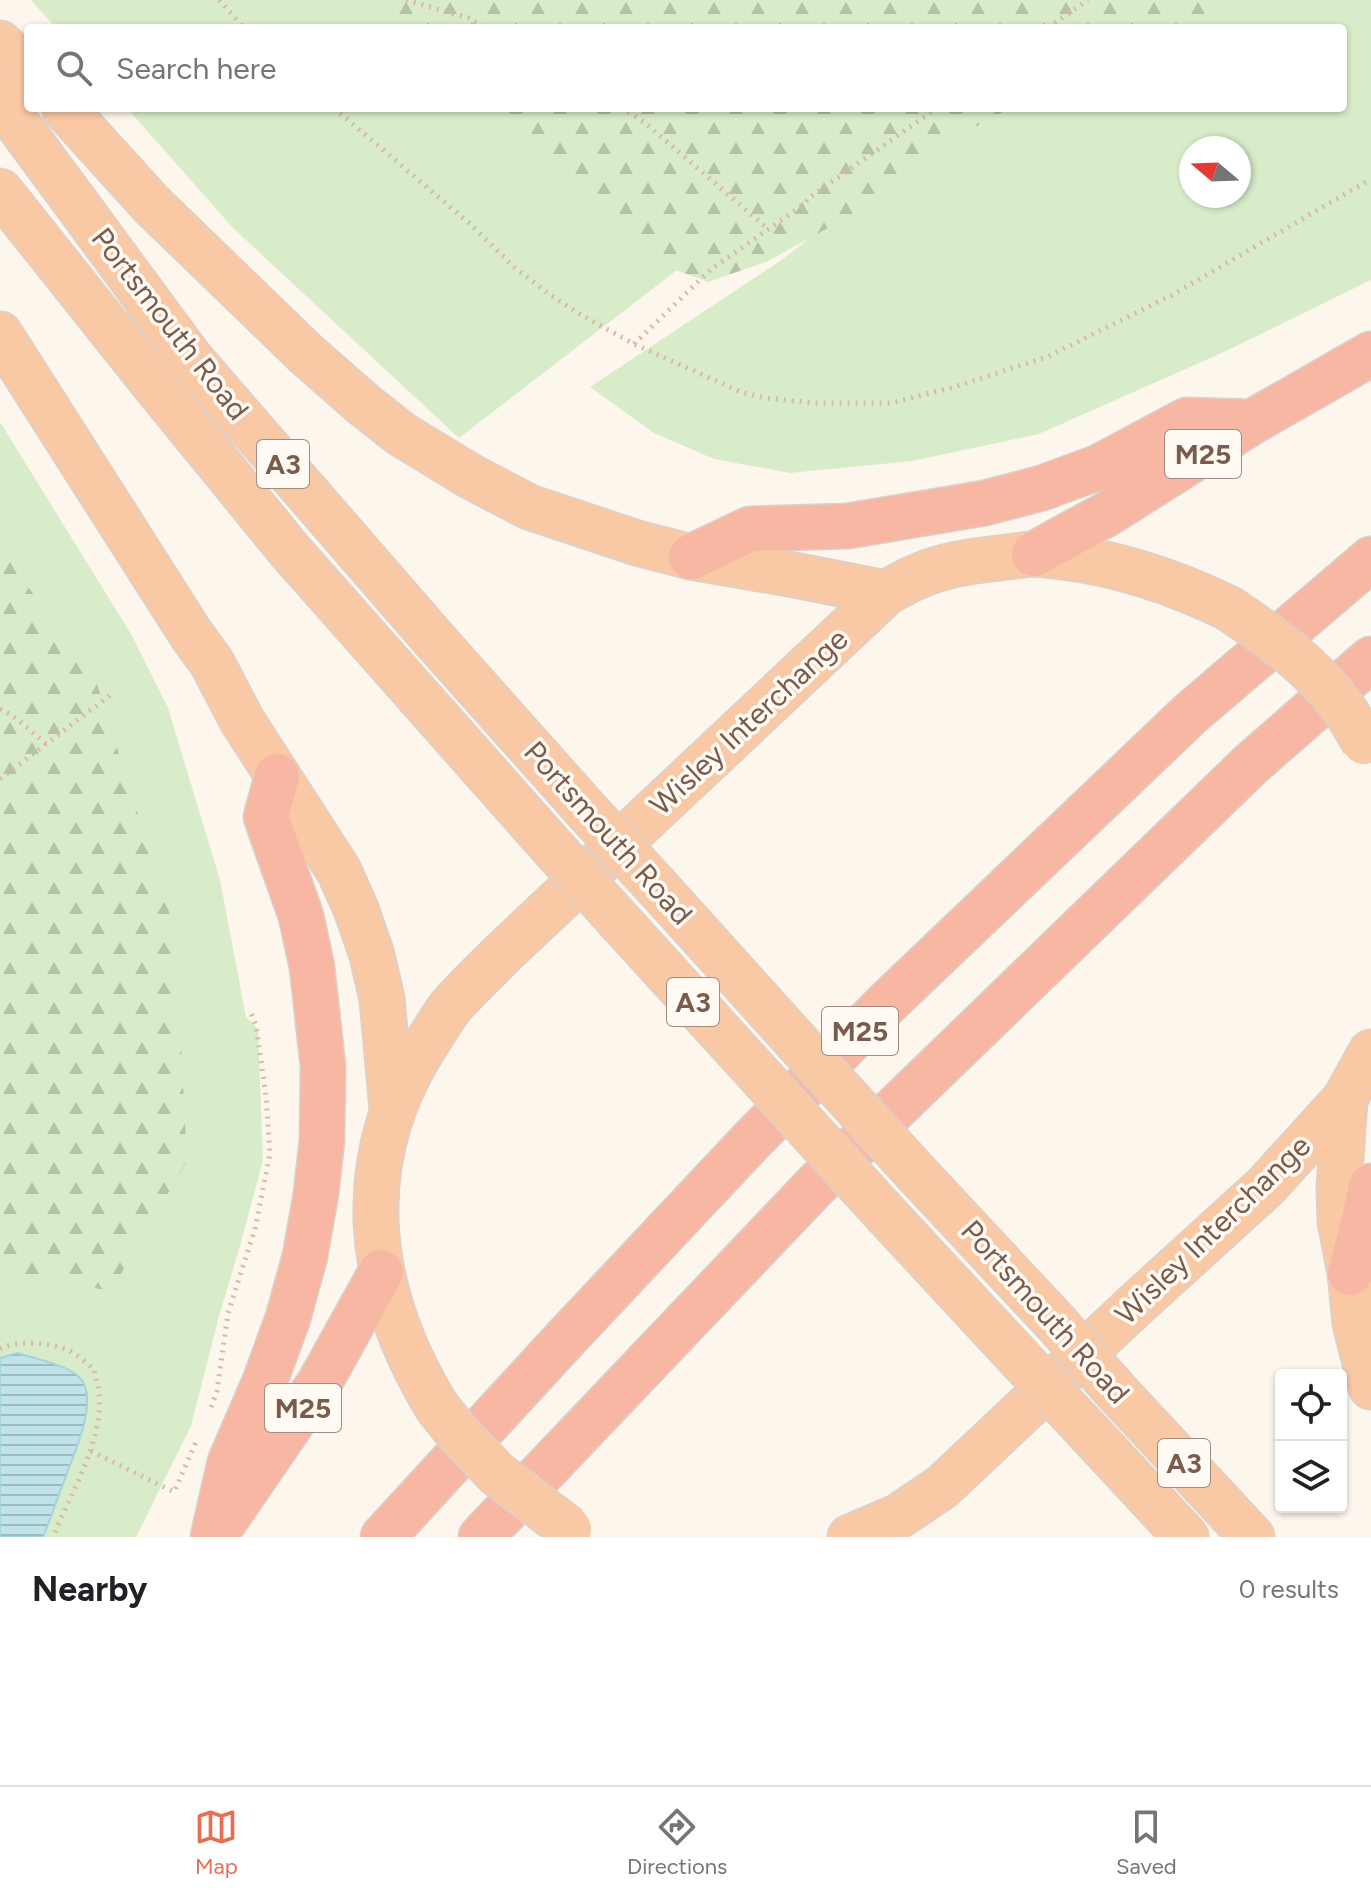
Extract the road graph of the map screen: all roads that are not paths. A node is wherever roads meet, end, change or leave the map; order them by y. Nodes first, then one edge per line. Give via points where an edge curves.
1 (0, 43) edge
2 (24, 67) edge
3 (0, 100) edge
4 (68, 112) edge
5 (0, 191) edge
6 (0, 334) edge
7 (1371, 354) edge
8 (1252, 422) junction
9 (1034, 554) junction
10 (691, 557) junction
11 (1371, 559) edge
12 (886, 593) junction
13 (1371, 659) edge
14 (1368, 748) edge
15 (277, 776) junction
16 (1371, 1052) edge
17 (1345, 1099) junction
18 (392, 1109) junction
19 (1371, 1186) edge
20 (381, 1272) junction
21 (1350, 1273) junction
22 (1371, 1387) edge
23 (577, 1533) edge
24 (863, 1536) edge
25 (213, 1537) edge
26 (383, 1537) edge
27 (481, 1537) edge
28 (1186, 1537) edge
29 (1252, 1537) edge

1 - 2 highway
3 - 29 highway, Portsmouth Road / A3, bridge via 190,358 422,625
4 - 10 highway via 152,205 294,343 401,434 529,507
5 - 28 highway, Portsmouth Road / A3, bridge via 290,551 880,1208
6 - 15 highway via 212,663
7 - 8 highway, M25
8 - 9 highway, M25
8 - 10 highway, M25 via 1187,420 1099,467 1042,488 848,526 750,529
9 - 12 highway, Wisley Interchange via 938,568
9 - 14 highway, Wisley Interchange, bridge via 1157,577 1228,608 1309,670 1341,705
10 - 12 highway
11 - 26 highway, M25 via 1190,714 887,1003
12 - 18 highway, Wisley Interchange via 450,1007
13 - 27 highway, M25 via 1250,765 816,1185
15 - 18 highway via 339,871 372,955 382,999
15 - 25 highway, M25 via 266,817 301,916 312,967 323,1066 322,1140 305,1256 288,1318 230,1462
16 - 17 highway, Wisley Interchange
17 - 21 highway via 1339,1199
17 - 24 highway, Wisley Interchange via 1266,1186 942,1487
18 - 20 highway, Wisley Interchange via 375,1200
19 - 21 highway
20 - 23 highway, Wisley Interchange, bridge via 417,1374 437,1407 497,1474
20 - 25 highway, M25 via 320,1382
21 - 22 highway via 1355,1323

